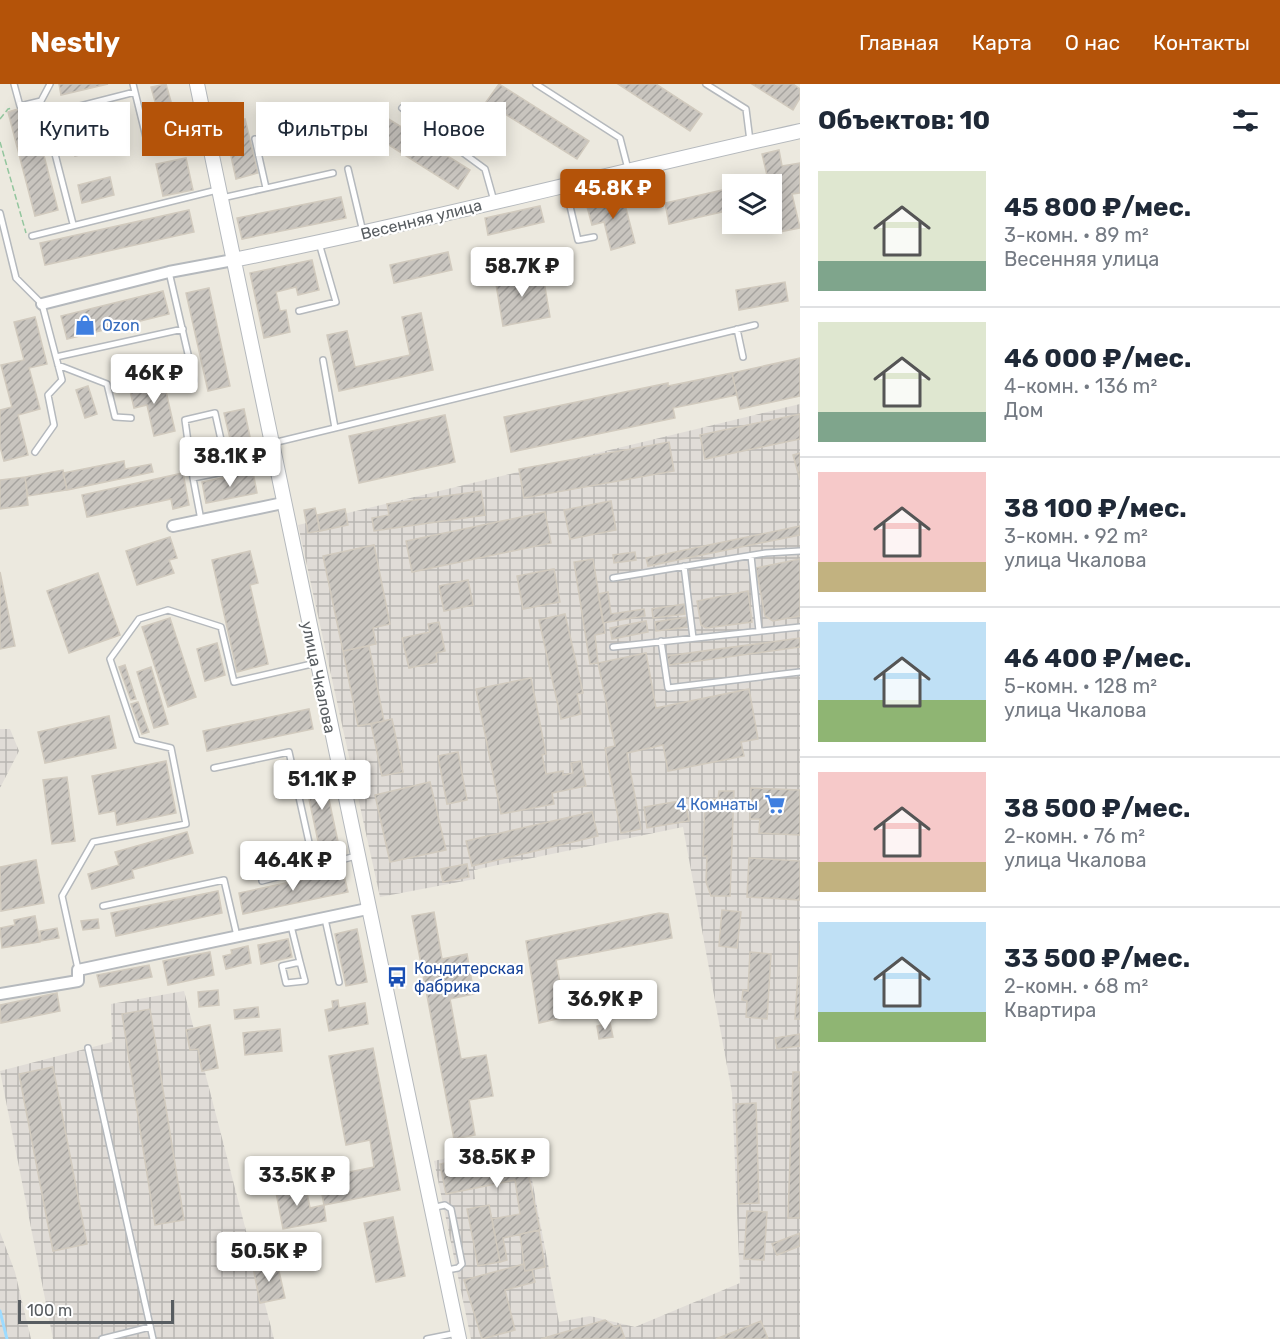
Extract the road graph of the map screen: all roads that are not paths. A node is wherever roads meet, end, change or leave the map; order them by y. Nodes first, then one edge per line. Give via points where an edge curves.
1 (14, 84) edge
2 (50, 84) edge
3 (133, 84) edge
4 (197, 84) edge
5 (536, 84) edge
6 (706, 84) edge
7 (135, 92) junction
8 (41, 100) joint
9 (96, 102) edge
10 (142, 121) edge
11 (800, 131) edge
12 (255, 139) dead end
13 (750, 142) junction
14 (56, 156) edge
15 (467, 156) edge
16 (348, 169) dead end
17 (628, 169) junction
18 (333, 172) dead end
19 (565, 184) junction
20 (266, 188) junction
21 (219, 194) junction
22 (494, 202) junction
23 (0, 213) edge
24 (73, 224) junction
25 (364, 233) junction
26 (32, 236) road end
27 (594, 237) dead end
28 (320, 243) junction
29 (233, 260) junction
30 (169, 272) junction
31 (42, 304) junction
32 (299, 311) dead end
33 (755, 325) dead end
34 (183, 328) junction
35 (736, 329) junction
36 (56, 357) junction
37 (743, 357) dead end
38 (323, 360) dead end
39 (58, 365) junction
40 (194, 381) dead end
41 (131, 418) dead end
42 (335, 428) junction
43 (271, 444) junction
44 (35, 452) dead end
45 (193, 478) junction
46 (283, 503) junction
47 (201, 520) junction
48 (173, 526) dead end
49 (800, 551) edge
50 (751, 556) junction
51 (684, 566) junction
52 (613, 578) dead end
53 (800, 627) edge
54 (759, 631) junction
55 (693, 638) junction
56 (661, 641) junction
57 (613, 646) dead end
58 (316, 663) junction
59 (800, 672) edge
60 (214, 768) dead end
61 (356, 856) junction
62 (314, 865) junction
63 (262, 881) dead end
64 (103, 906) dead end
65 (367, 909) junction
66 (325, 919) junction
67 (291, 926) junction
68 (237, 937) junction
69 (300, 962) junction
70 (78, 970) junction
71 (339, 982) dead end
72 (0, 994) edge
73 (88, 1048) dead end
74 (431, 1208) junction
75 (445, 1271) junction
76 (150, 1327) junction
77 (458, 1336) edge
78 (102, 1339) edge
79 (153, 1339) edge
80 (427, 1339) edge

1 - 8 lane via 20,106
2 - 8 lane
3 - 7 lane
4 - 21 street, улица Чкалова
5 - 17 lane via 620,138
6 - 13 lane via 746,109
7 - 9 lane
7 - 10 lane
11 - 13 street, Весенняя улица
12 - 20 lane
13 - 17 street, Весенняя улица
14 - 24 lane
15 - 22 lane via 485,169
16 - 25 lane
17 - 19 street, Весенняя улица
18 - 20 lane
19 - 22 street, Весенняя улица
19 - 27 lane via 578,240
20 - 21 lane
21 - 24 lane
21 - 29 street, улица Чкалова
22 - 25 street, Весенняя улица
23 - 31 lane via 16,278
24 - 26 lane
25 - 28 street, Весенняя улица
28 - 29 street, Весенняя улица
28 - 32 lane via 336,302
29 - 30 street, Весенняя улица
29 - 43 street, улица Чкалова
30 - 31 street, Весенняя улица
30 - 34 lane
31 - 36 lane
33 - 35 lane
34 - 36 lane
34 - 40 lane
35 - 37 lane
35 - 42 lane
36 - 39 lane
38 - 42 lane
39 - 41 lane via 107,384 115,417
39 - 44 lane via 62,380 48,395 54,425
42 - 43 lane
43 - 46 street, улица Чкалова
45 - 45 lane via 185,420 215,413 228,471
45 - 47 lane
46 - 47 street
46 - 58 street, улица Чкалова
47 - 48 street
49 - 50 lane
50 - 51 lane
50 - 54 lane
51 - 52 lane
51 - 55 lane
53 - 54 lane
54 - 55 lane
55 - 56 lane
56 - 57 lane
56 - 59 lane via 668,688
58 - 61 street, улица Чкалова
58 - 70 lane via 234,682 221,627 168,610 139,620 110,659 137,740 171,748 186,824 93,842 62,896
60 - 62 lane via 289,752
61 - 62 lane
61 - 65 street, улица Чкалова
62 - 63 lane
64 - 68 lane via 224,880
65 - 66 street
65 - 74 street, улица Чкалова
66 - 67 street
66 - 71 lane
67 - 68 street
67 - 69 lane
68 - 70 street
69 - 69 lane via 305,981 286,983 282,966
70 - 72 street via 78,981
73 - 76 lane
74 - 75 street, улица Чкалова
74 - 75 lane via 445,1205 451,1209 462,1264
75 - 77 street, улица Чкалова
76 - 78 lane
76 - 79 lane
77 - 80 lane

